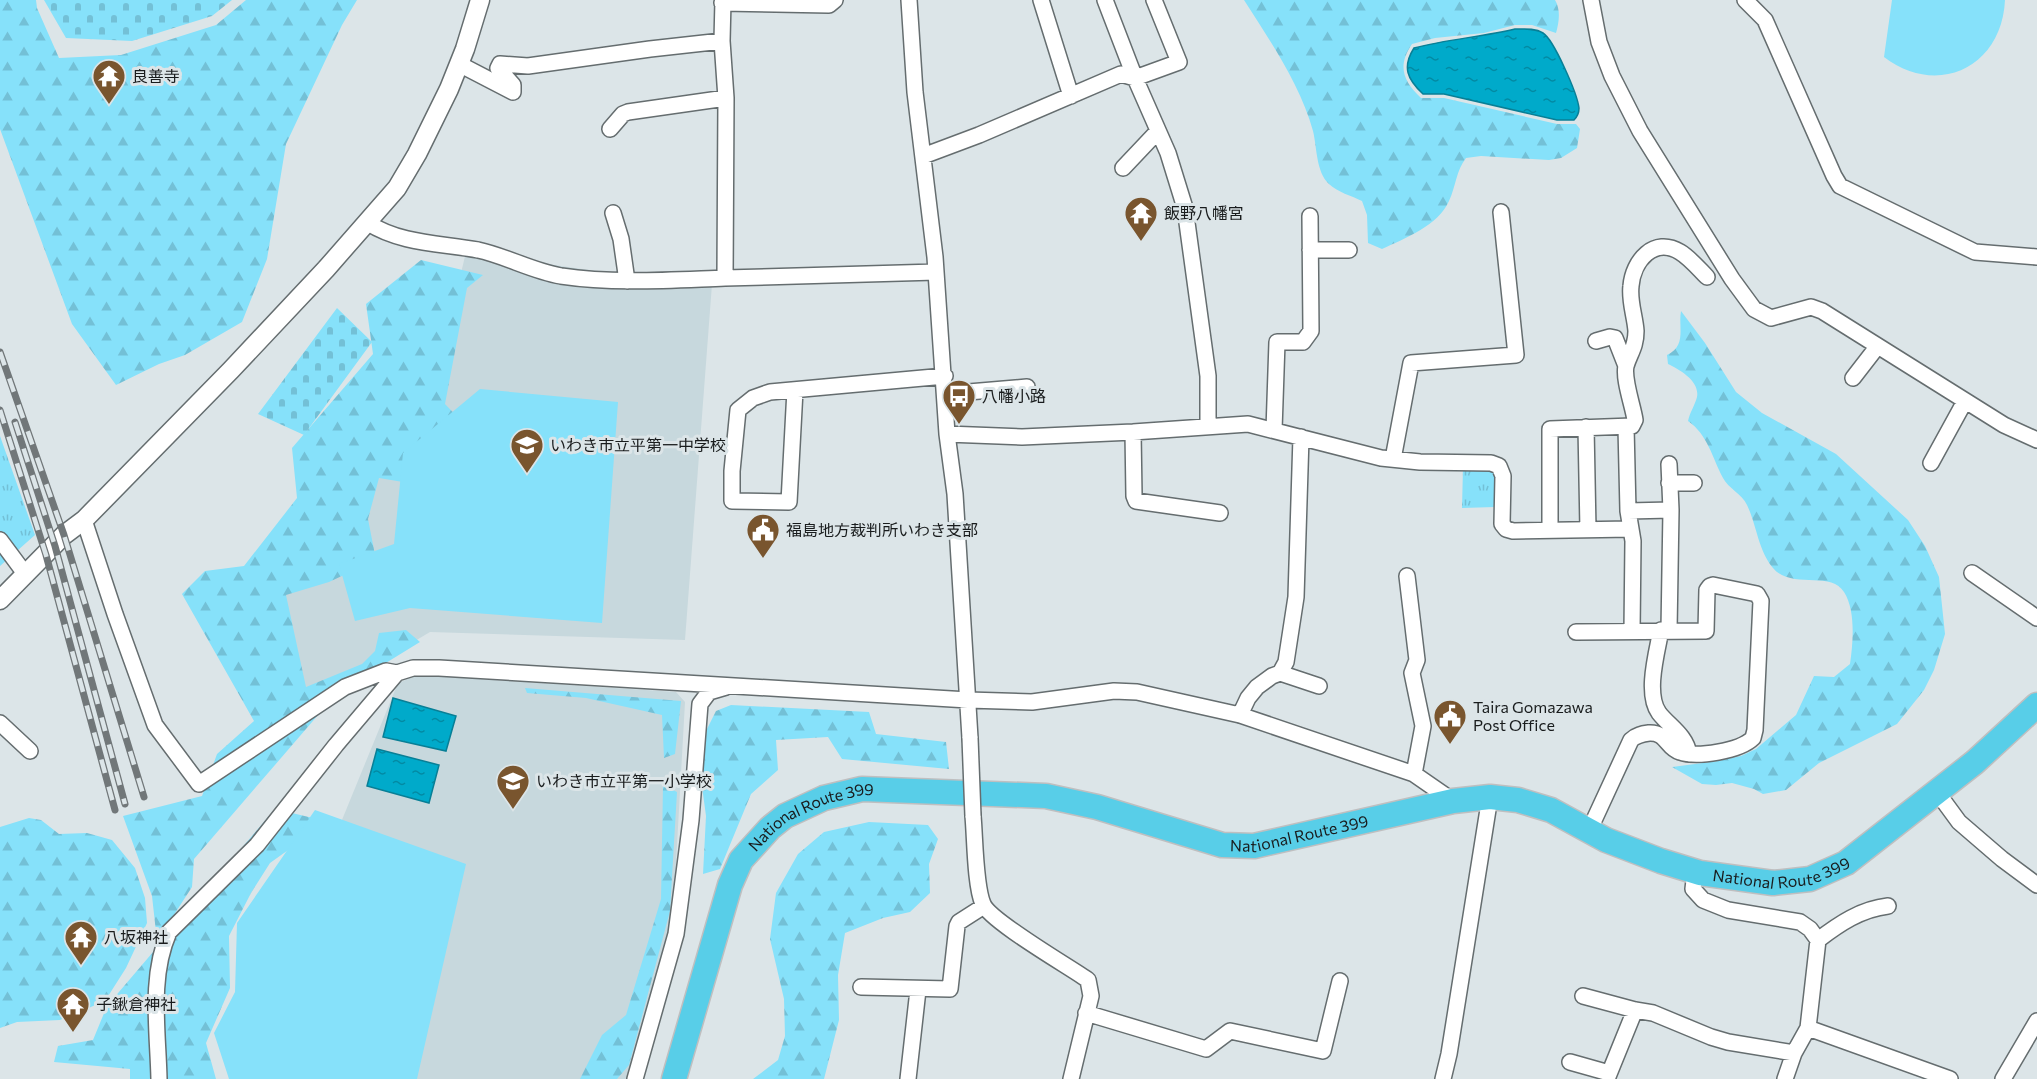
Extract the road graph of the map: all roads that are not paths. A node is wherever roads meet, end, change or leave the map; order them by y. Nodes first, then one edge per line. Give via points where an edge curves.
1 (480, 0) edge
2 (835, 0) edge
3 (909, 0) edge
4 (1041, 0) edge
5 (1105, 0) edge
6 (1154, 0) edge
7 (1591, 0) edge
8 (1745, 0) edge
9 (723, 2) edge
10 (722, 41) junction
11 (459, 64) junction
12 (1135, 78) junction
13 (1071, 96) junction
14 (726, 98) junction
15 (610, 129) dead end
16 (1158, 131) junction
17 (923, 156) junction
18 (1123, 168) dead end
19 (1501, 212) dead end
20 (613, 213) dead end
21 (1310, 216) dead end
22 (368, 223) junction
23 (1310, 250) junction
24 (1349, 250) dead end
25 (2037, 258) edge
26 (936, 272) junction
27 (1707, 277) dead end
28 (725, 278) junction
29 (627, 282) junction
30 (1596, 341) dead end
31 (1877, 346) junction
32 (1626, 366) junction
33 (945, 376) junction
34 (1853, 378) dead end
35 (1027, 387) dead end
36 (795, 390) junction
37 (945, 394) junction
38 (1965, 401) junction
39 (1208, 426) junction
40 (1586, 427) junction
41 (1626, 427) junction
42 (1274, 430) junction
43 (1133, 432) junction
44 (947, 435) junction
45 (1301, 437) junction
46 (2037, 440) edge
47 (1393, 459) junction
48 (1931, 463) dead end
49 (1669, 464) dead end
50 (1670, 483) junction
51 (1694, 483) dead end
52 (1671, 510) junction
53 (1628, 511) junction
54 (1220, 513) dead end
55 (84, 520) junction
56 (1631, 529) junction
57 (1550, 530) junction
58 (1588, 530) junction
59 (0, 540) edge
60 (1972, 573) dead end
61 (26, 575) junction
62 (1407, 576) dead end
63 (0, 600) edge
64 (2037, 618) edge
65 (1665, 630) junction
66 (1632, 631) junction
67 (1576, 632) dead end
68 (397, 673) junction
69 (1280, 673) junction
70 (732, 686) junction
71 (1319, 686) dead end
72 (968, 700) junction
73 (2037, 705) edge
74 (1240, 715) junction
75 (0, 723) edge
76 (30, 751) dead end
77 (1689, 754) junction
78 (1414, 774) junction
79 (1937, 792) junction
80 (1490, 797) junction
81 (1453, 801) junction
82 (1589, 831) junction
83 (1695, 872) junction
84 (2037, 885) edge
85 (984, 906) junction
86 (1888, 906) dead end
87 (1818, 940) junction
88 (1340, 981) dead end
89 (861, 987) dead end
90 (918, 990) junction
91 (1583, 996) dead end
92 (1635, 1010) junction
93 (1086, 1013) junction
94 (2037, 1021) edge
95 (1808, 1028) junction
96 (1794, 1053) junction
97 (1569, 1062) dead end
98 (1608, 1076) edge
99 (159, 1079) edge
100 (635, 1079) edge
101 (674, 1079) edge
102 (908, 1079) edge
103 (1071, 1079) edge
104 (1443, 1079) edge
105 (1785, 1079) edge
106 (1950, 1079) edge
107 (2003, 1079) edge

1 - 11 street
2 - 9 street via 829,5
3 - 17 street
4 - 13 street
5 - 12 street
6 - 12 street via 1179,62
7 - 31 street via 1611,76 1640,131 1754,309 1772,318 1812,308 1822,311
8 - 25 street via 1765,20 1840,186 1975,252
9 - 10 street
10 - 11 street via 528,66 498,66 513,85 513,92
10 - 14 street
11 - 22 street via 398,188
12 - 13 street via 1121,74
12 - 16 street
13 - 17 street
14 - 15 street via 628,112
14 - 28 street
16 - 18 street
16 - 39 street via 1185,208 1208,376
17 - 26 street
19 - 47 street via 1516,355 1411,363
20 - 29 street
21 - 23 street
22 - 29 street via 406,239 476,250 559,276
22 - 55 street
23 - 24 street
23 - 42 street via 1311,331 1303,342 1277,342
26 - 28 street
26 - 33 street
27 - 32 street via 1680,252 1657,248 1643,254 1630,287 1636,333 1634,351
28 - 29 street
30 - 32 street via 1615,338
31 - 34 street
31 - 38 street
32 - 41 street via 1635,420
33 - 36 street
33 - 37 street
35 - 37 street
36 - 36 street via 770,392 753,398 738,410 732,501 789,502
37 - 44 street
38 - 46 street
38 - 48 street
39 - 42 street via 1240,423
39 - 43 street
40 - 41 street
40 - 57 street via 1550,429
40 - 58 street
41 - 53 street
42 - 45 street
43 - 44 street via 1022,437
43 - 54 street via 1136,501
44 - 72 street via 955,494
45 - 47 street
45 - 69 street via 1296,597 1286,662
47 - 57 street via 1499,466 1503,476 1502,524 1513,531
49 - 50 street
50 - 51 street
50 - 52 street
52 - 53 street
52 - 65 street
53 - 56 street
55 - 61 street
55 - 68 street via 155,725 199,784 345,687 386,671
56 - 58 street
56 - 66 street
57 - 58 street
59 - 61 street
60 - 64 street
61 - 63 street
62 - 78 street via 1417,660 1412,673 1423,726
65 - 66 street
65 - 77 street via 1652,692 1658,711 1683,739
65 - 77 street via 1706,631 1710,586 1760,597 1753,738 1729,749
66 - 67 street
68 - 70 street via 413,668 439,668
68 - 99 street via 256,845 170,932 162,949 156,986
69 - 71 street
69 - 74 street via 1257,687
70 - 72 street
70 - 100 street via 709,692 700,704 691,820 676,934
72 - 74 street via 1032,702 1114,691 1137,692
72 - 85 street, bridge via 973,816 979,891
73 - 79 highway, National Route 399
74 - 78 street
75 - 76 street
77 - 82 street via 1678,752 1658,734 1634,737
78 - 81 street
79 - 83 highway, National Route 399 via 1846,862 1810,879 1773,883
79 - 84 street via 1959,822
80 - 81 highway, National Route 399
80 - 82 highway, National Route 399 via 1551,810
80 - 104 street
81 - 101 highway, National Route 399 via 1254,846 1222,845 1097,807 1046,796 870,789 824,798 786,816 741,860 730,885
82 - 83 highway, National Route 399
83 - 87 street via 1693,889 1703,900 1728,910 1800,922
85 - 90 street via 957,926 951,989
85 - 93 street via 1001,922 1088,980 1091,996
86 - 87 street via 1872,908 1844,921
87 - 95 street
88 - 93 street via 1323,1051 1230,1031 1206,1049
89 - 90 street
90 - 102 street
91 - 92 street
92 - 96 street via 1653,1012 1728,1042
92 - 98 street
93 - 103 street
94 - 107 street
95 - 96 street
95 - 106 street
96 - 105 street
97 - 98 street

